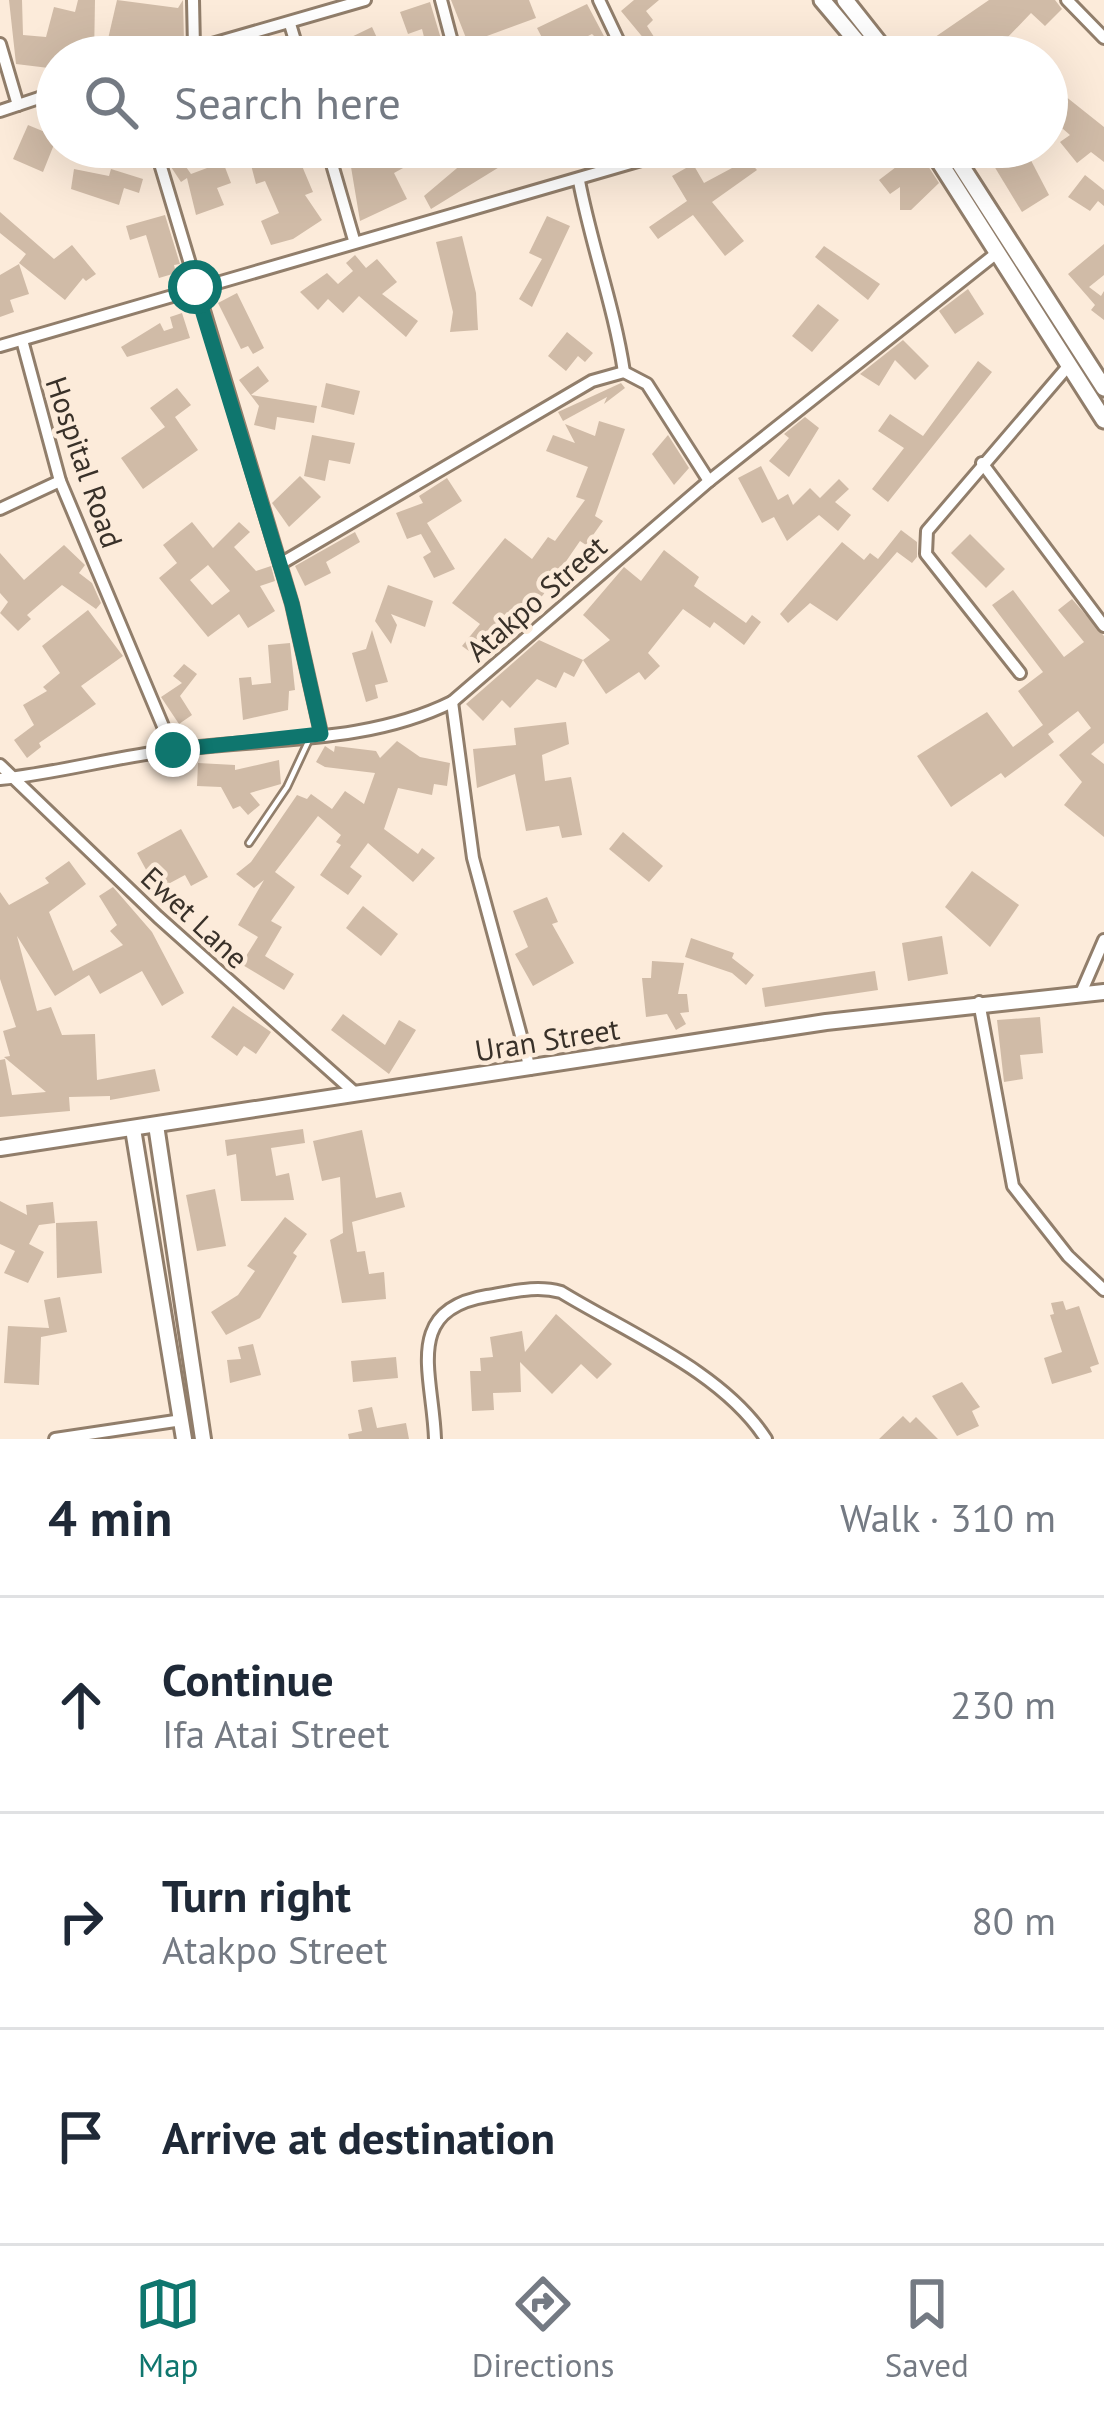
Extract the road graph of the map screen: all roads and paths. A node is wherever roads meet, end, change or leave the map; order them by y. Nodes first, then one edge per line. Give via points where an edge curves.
1 (193, 0) edge
2 (365, 0) edge
3 (441, 0) edge
4 (599, 0) edge
5 (822, 0) edge
6 (1067, 0) edge
7 (851, 3) edge
8 (290, 24) junction
9 (846, 26) junction
10 (194, 36) edge
11 (242, 36) edge
12 (294, 36) edge
13 (450, 36) edge
14 (616, 36) edge
15 (854, 36) edge
16 (875, 36) edge
17 (1104, 38) edge
18 (0, 44) edge
19 (36, 99) edge
20 (18, 105) junction
21 (0, 111) edge
22 (161, 168) edge
23 (333, 168) edge
24 (620, 168) edge
25 (944, 168) edge
26 (963, 168) edge
27 (579, 181) junction
28 (354, 240) junction
29 (998, 252) junction
30 (195, 287) junction
31 (22, 340) junction
32 (0, 346) edge
33 (1070, 364) junction
34 (624, 372) junction
35 (1104, 388) edge
36 (1104, 420) edge
37 (982, 463) junction
38 (60, 481) junction
39 (709, 481) junction
40 (0, 508) edge
41 (280, 564) junction
42 (1104, 626) edge
43 (1020, 673) dead end
44 (452, 702) junction
45 (316, 735) junction
46 (173, 750) junction
47 (0, 765) edge
48 (16, 777) junction
49 (0, 778) edge
50 (249, 843) dead end
51 (1104, 940) edge
52 (1104, 992) edge
53 (1081, 993) junction
54 (979, 1002) junction
55 (530, 1069) junction
56 (363, 1095) junction
57 (156, 1125) junction
58 (133, 1129) junction
59 (0, 1148) edge
60 (1104, 1290) edge
61 (182, 1420) junction
62 (55, 1439) edge
63 (184, 1439) edge
64 (203, 1439) edge
65 (435, 1439) edge
66 (766, 1439) edge

1 - 10 street
2 - 8 street
3 - 13 street
4 - 14 street
5 - 9 main road
6 - 17 street
7 - 9 street
7 - 16 main road
8 - 11 street
8 - 12 street
9 - 15 main road
18 - 20 street
19 - 20 street
20 - 21 street
22 - 30 street
23 - 28 street
24 - 27 street
25 - 29 main road
26 - 35 main road
27 - 28 street
27 - 34 street via 598,276 613,299
28 - 30 street
29 - 33 main road
29 - 39 street, Atakpo Street
30 - 31 street
30 - 41 street
31 - 32 street
31 - 38 street, Hospital Road
33 - 36 main road
33 - 37 street
34 - 39 street via 647,383
34 - 41 street via 592,381
37 - 42 street
37 - 43 street via 930,521 926,554
38 - 40 street
38 - 46 street, Hospital Road
39 - 44 street, Atakpo Street
41 - 45 street
44 - 45 street, Atakpo Street via 391,725
44 - 55 street via 473,858
45 - 46 street, Atakpo Street
45 - 50 lane
46 - 48 street, Atakpo Street
47 - 48 street, Ewet Lane
48 - 49 street, Atakpo Street
48 - 56 street, Ewet Lane via 176,933 348,1090
51 - 53 street
52 - 53 street, Uran Street
53 - 54 street, Uran Street
54 - 55 street, Uran Street
54 - 60 street via 1013,1186
55 - 56 street, Uran Street
56 - 57 street, Uran Street
57 - 58 street, Uran Street
57 - 64 street
58 - 59 street, Uran Street
58 - 61 street
61 - 62 street
61 - 63 street
65 - 66 street via 433,1323 457,1301 543,1287 691,1371 751,1415

